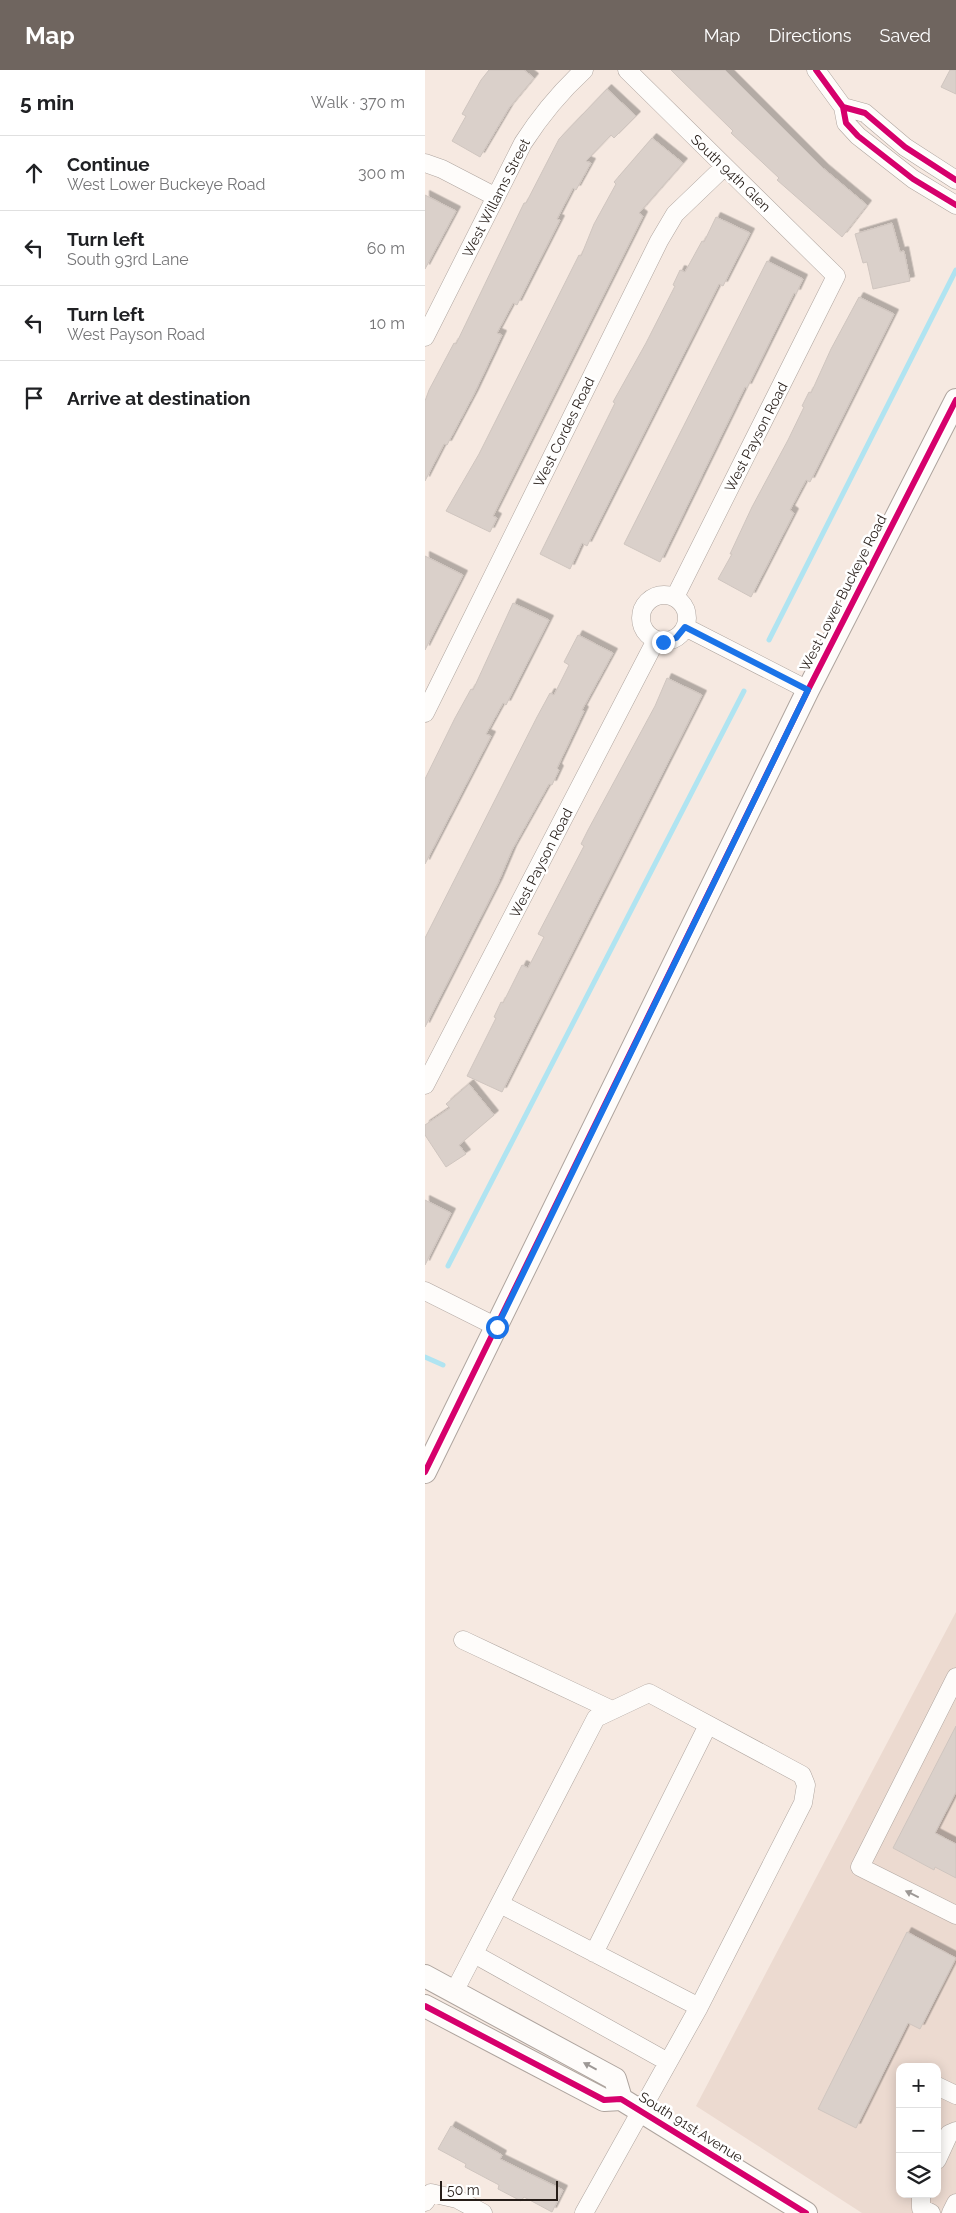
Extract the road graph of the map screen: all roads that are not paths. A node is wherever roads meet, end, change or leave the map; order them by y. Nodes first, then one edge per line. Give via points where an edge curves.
1 (584, 70) edge
2 (627, 70) edge
3 (816, 70) edge
4 (843, 106) junction
5 (425, 163) edge
6 (724, 167) junction
7 (956, 180) edge
8 (496, 197) junction
9 (956, 205) edge
10 (836, 276) joint
11 (425, 337) edge
12 (956, 400) edge
13 (675, 597) junction
14 (685, 627) junction
15 (656, 640) junction
16 (808, 690) junction
17 (425, 713) edge
18 (425, 1086) edge
19 (425, 1291) edge
20 (497, 1327) junction
21 (425, 1472) edge
22 (463, 1640) dead end
23 (956, 1677) edge
24 (612, 1710) junction
25 (708, 1724) junction
26 (500, 1904) junction
27 (956, 1915) edge
28 (594, 1953) junction
29 (474, 1954) junction
30 (425, 1976) edge
31 (455, 1992) junction
32 (425, 2006) edge
33 (699, 2007) junction
34 (668, 2062) junction
35 (941, 2088) edge
36 (956, 2095) edge
37 (621, 2099) junction
38 (640, 2111) junction
39 (956, 2131) edge
40 (940, 2153) edge
41 (428, 2198) edge
42 (921, 2198) edge
43 (956, 2203) edge
44 (483, 2213) edge
45 (584, 2213) edge
46 (806, 2213) edge
47 (931, 2213) edge
48 (951, 2213) edge

1 - 8 street, West Willams Street via 539,118
2 - 6 street, South 94th Glen
3 - 4 street
4 - 7 street via 865,113 905,147
4 - 9 street via 846,123 858,136 913,179
5 - 8 street
6 - 10 street, South 94th Glen
6 - 17 street, West Cordes Road via 675,214 659,241
8 - 11 street, West Willams Street
10 - 13 street, West Payson Road
12 - 16 main road, West Lower Buckeye Road
13 - 14 street via 685,607
13 - 15 street via 660,595 642,608 641,624 649,637
14 - 15 street via 670,641
14 - 16 street
15 - 18 street, West Payson Road
16 - 20 main road, West Lower Buckeye Road
19 - 20 street
20 - 21 main road, West Lower Buckeye Road
22 - 24 street
27 -> 23 street via 860,1867
24 - 25 street via 649,1693
24 - 26 street via 596,1718
25 - 28 street
25 - 33 street via 802,1775 806,1785 803,1803
26 - 28 street
26 - 29 street
28 - 33 street
29 - 31 street
29 - 34 street
30 - 31 main road, South 91st Avenue
37 -> 31 main road, South 91st Avenue via 615,2079
32 - 37 main road, South 91st Avenue via 604,2100
33 - 34 street
34 - 38 street
35 - 36 street
37 - 38 main road, South 91st Avenue
38 - 45 street
38 - 46 main road, South 91st Avenue
39 - 40 street via 949,2134
41 - 44 street via 457,2198
42 - 47 street via 921,2208
43 - 48 street

